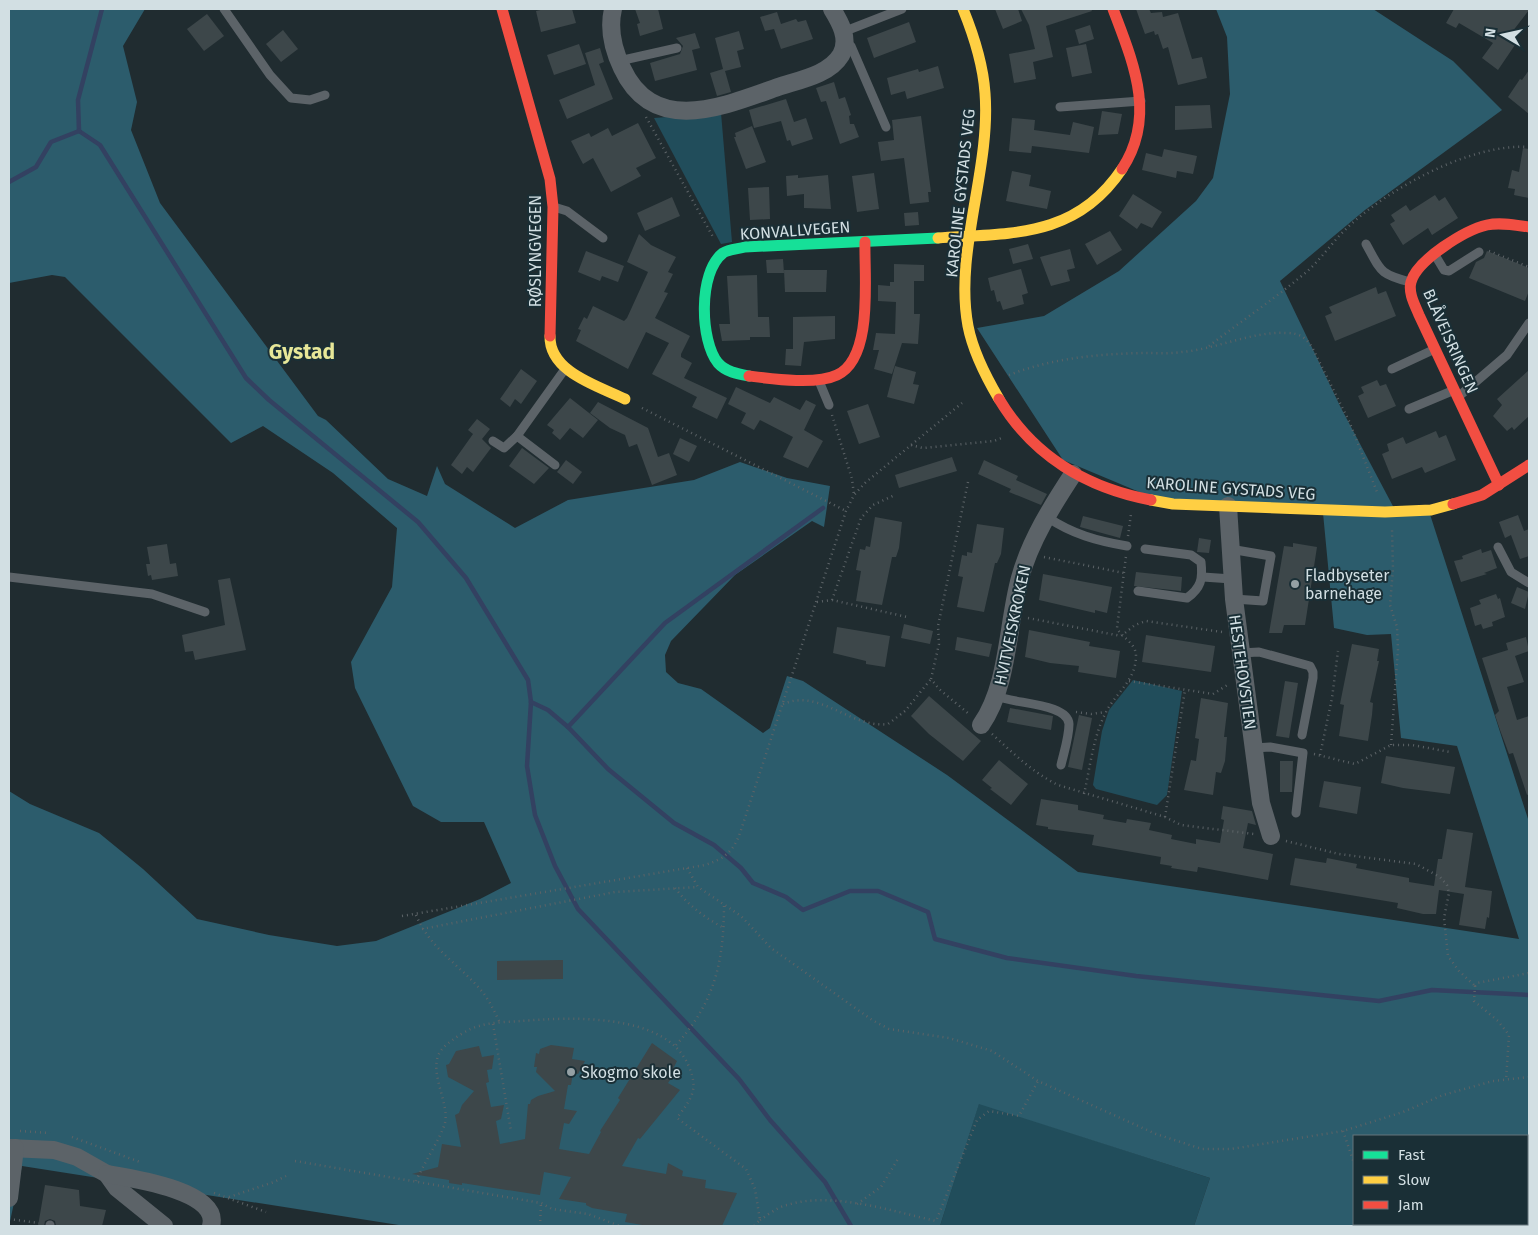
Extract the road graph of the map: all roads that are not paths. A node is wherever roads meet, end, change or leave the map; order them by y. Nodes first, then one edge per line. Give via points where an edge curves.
1 (224, 9) edge
2 (502, 9) edge
3 (613, 9) edge
4 (832, 9) edge
5 (902, 9) edge
6 (963, 9) edge
7 (1113, 9) edge
8 (844, 38) junction
9 (677, 48) dead end
10 (619, 61) junction
11 (325, 95) dead end
12 (1141, 101) junction
13 (1060, 107) dead end
14 (886, 127) dead end
15 (554, 207) junction
16 (1529, 227) edge
17 (971, 235) junction
18 (603, 238) dead end
19 (865, 242) junction
20 (1366, 244) dead end
21 (1479, 252) road end
22 (1434, 255) junction
23 (1410, 282) junction
24 (1529, 323) edge
25 (1435, 349) junction
26 (565, 369) junction
27 (1392, 369) dead end
28 (819, 381) junction
29 (1457, 393) junction
30 (625, 399) road end
31 (829, 405) road end
32 (1409, 409) dead end
33 (517, 436) junction
34 (493, 441) dead end
35 (556, 465) dead end
36 (1529, 465) edge
37 (1073, 474) junction
38 (1499, 485) junction
39 (1228, 506) junction
40 (1047, 517) junction
41 (1127, 546) road end
42 (1498, 547) dead end
43 (1145, 549) dead end
44 (1230, 549) junction
45 (9, 577) edge
46 (1202, 577) junction
47 (1232, 579) junction
48 (1529, 583) edge
49 (1138, 591) dead end
50 (1234, 598) junction
51 (206, 612) dead end
52 (1241, 653) junction
53 (997, 696) junction
54 (982, 725) road end
55 (1302, 735) dead end
56 (1254, 748) junction
57 (1061, 766) dead end
58 (1296, 813) dead end
59 (1271, 836) road end
60 (12, 1148) edge
61 (107, 1174) junction
62 (9, 1198) edge
63 (164, 1226) edge
64 (211, 1226) edge

1 - 11 lane via 290,98 310,100
2 - 15 street, RØSLYNGVEGEN via 550,180
3 - 10 street via 612,40
4 - 8 street
5 - 8 lane
6 - 17 street, KAROLINE GYSTADS VEG via 978,44 987,110
7 - 12 street, KONVALLVEGEN via 1132,61
8 - 10 street via 842,53 828,68 721,107 680,111 665,108 638,94
8 - 14 lane via 851,46
9 - 10 lane
12 - 13 lane
12 - 17 street, KONVALLVEGEN via 1141,116 1132,149 1103,194 1090,205 1047,227
15 - 18 lane via 567,211
15 - 26 street, RØSLYNGVEGEN via 550,341 555,358
16 - 22 street, BLÅVEISRINGEN via 1486,225 1474,229
17 - 19 street, KONVALLVEGEN
17 - 37 street, KAROLINE GYSTADS VEG via 966,270 968,324 982,369 1015,424 1044,453
19 - 28 street, KONVALLVEGEN via 862,336 858,352 851,366
19 - 28 street, KONVALLVEGEN via 745,247 722,253 712,265 706,282 706,332 716,361 727,370 744,375
20 - 23 lane via 1380,270 1387,276
21 - 22 lane via 1449,271 1444,270
22 - 23 street, BLÅVEISRINGEN via 1415,272
23 - 25 street, BLÅVEISRINGEN via 1411,294
24 - 29 lane via 1507,355
25 - 27 lane
25 - 29 street, BLÅVEISRINGEN
26 - 30 street
26 - 33 lane
28 - 31 lane
29 - 32 lane
29 - 38 street, BLÅVEISRINGEN
33 - 34 lane via 504,448
33 - 35 lane
36 - 38 street, KAROLINE GYSTADS VEG
37 - 39 street, KAROLINE GYSTADS VEG via 1120,495 1173,504
37 - 40 street, HVITVEISKROKEN
38 - 39 street, KAROLINE GYSTADS VEG via 1474,498 1440,508 1385,512
39 - 44 street, HESTEHOVSTIEN
40 - 41 lane via 1079,535
40 - 53 street, HVITVEISKROKEN via 1027,554 1011,616
42 - 48 lane via 1512,572
43 - 46 lane via 1191,555 1201,562
44 - 47 street, HESTEHOVSTIEN
44 - 50 lane via 1272,556 1263,601
45 - 51 lane via 152,594
46 - 47 lane
46 - 49 lane via 1197,590 1187,598
47 - 50 street, HESTEHOVSTIEN
50 - 52 street, HESTEHOVSTIEN
52 - 55 lane via 1259,652 1310,666 1313,678
52 - 56 street, HESTEHOVSTIEN
53 - 54 street, HVITVEISKROKEN
53 - 57 lane via 1007,701 1055,708 1067,717 1069,724
56 - 58 lane via 1270,747 1303,753
56 - 59 street, HESTEHOVSTIEN via 1261,803
60 - 61 street via 68,1153
60 - 62 street
61 - 63 street via 117,1188
61 - 64 street via 150,1181 200,1200 211,1214

